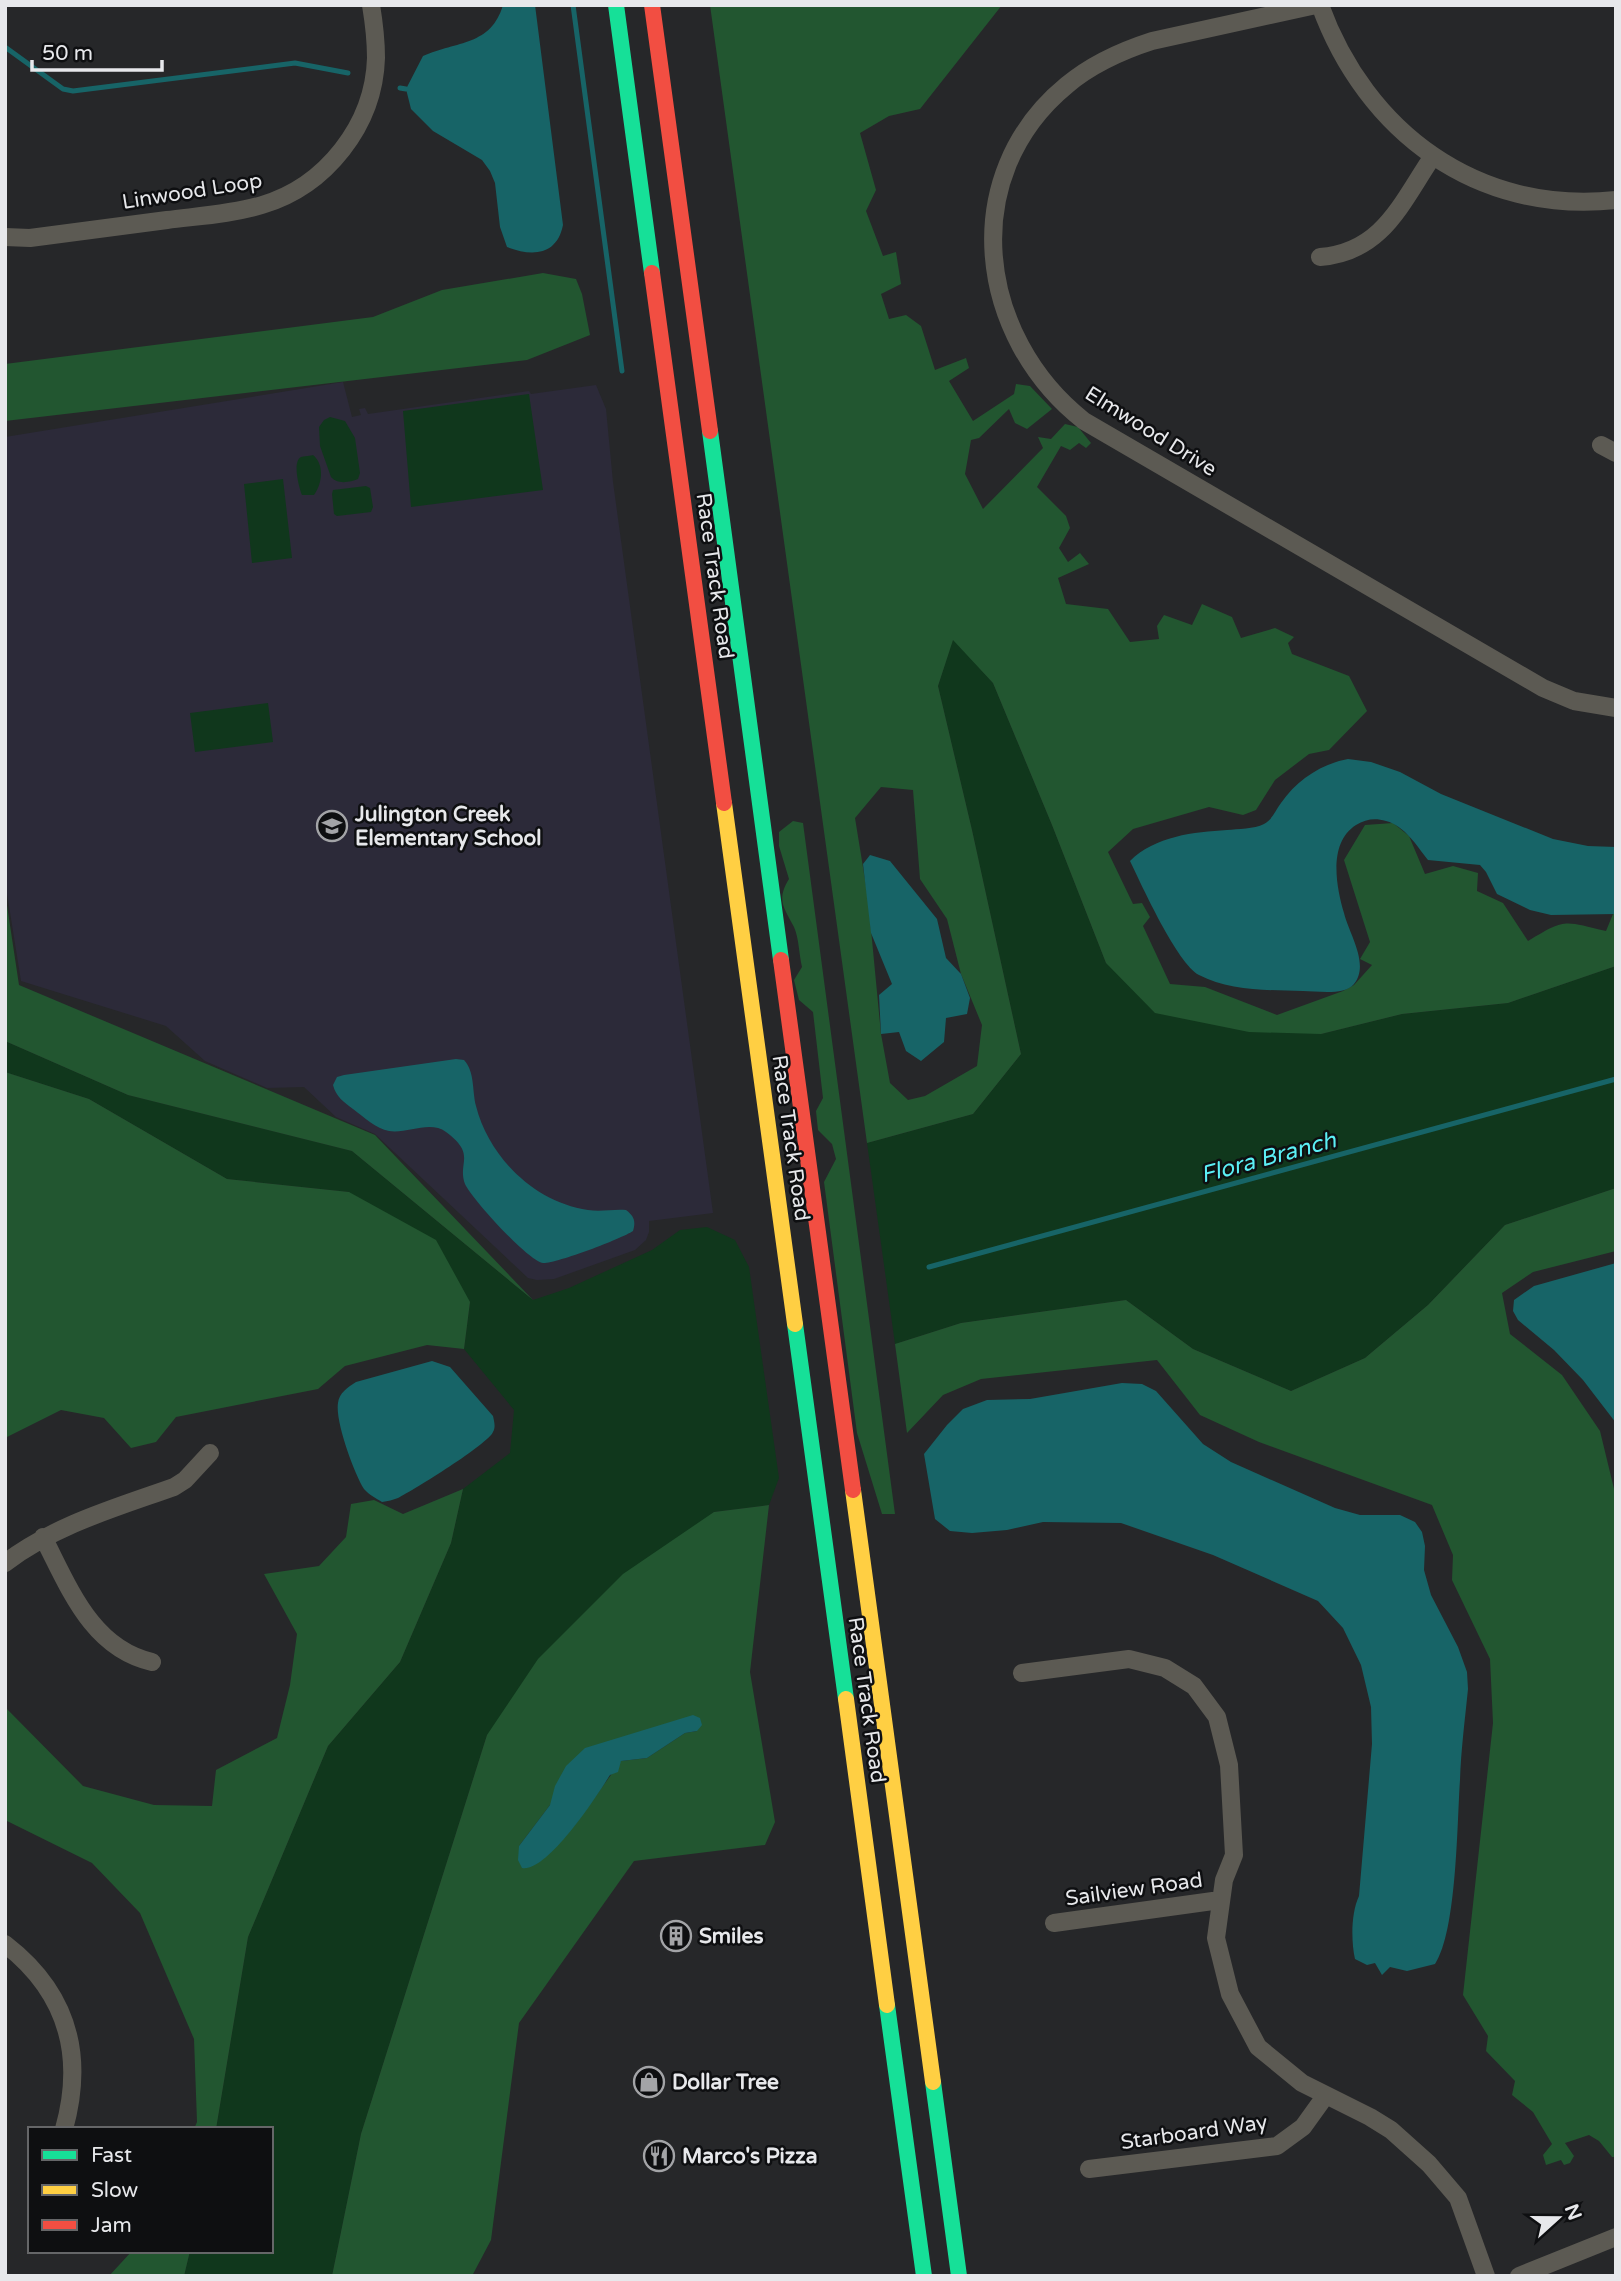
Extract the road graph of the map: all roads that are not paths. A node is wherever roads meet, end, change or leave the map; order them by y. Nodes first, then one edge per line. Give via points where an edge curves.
1 (371, 5) edge
2 (616, 5) edge
3 (652, 5) edge
4 (1317, 5) edge
5 (1433, 156) junction
6 (1616, 200) edge
7 (5, 237) edge
8 (1320, 257) dead end
9 (675, 436) junction
10 (715, 469) junction
11 (1616, 708) edge
12 (731, 718) junction
13 (746, 831) junction
14 (210, 1453) dead end
15 (43, 1537) junction
16 (5, 1563) edge
17 (152, 1662) dead end
18 (1022, 1673) dead end
19 (1220, 1900) junction
20 (1054, 1923) dead end
21 (5, 1944) edge
22 (901, 1969) junction
23 (1326, 2095) junction
24 (65, 2127) edge
25 (1089, 2169) dead end
26 (1616, 2237) edge
27 (924, 2276) edge
28 (959, 2276) edge
29 (1486, 2276) edge
30 (1518, 2276) edge

1 - 7 street, Linwood Loop via 376,61 365,110 340,154 304,186 284,197 238,210 30,238
2 - 9 main road, Race Track Road
3 - 10 main road, Race Track Road
4 - 5 street via 1354,78 1393,123
4 - 11 street, Elmwood Drive via 1128,49 1085,71 1048,102 1016,147 998,200 993,258 1014,338 1049,388 1084,421 1543,688 1574,701
5 - 6 street via 1463,174 1517,193 1574,202
5 - 8 street via 1383,230 1347,252
9 - 10 main road
9 - 12 main road, Race Track Road
10 - 12 main road, Race Track Road
12 - 13 main road, Race Track Road
12 - 13 main road, Race Track Road
13 - 22 main road, Race Track Road
13 - 22 main road, Race Track Road
14 - 15 street via 174,1487
15 - 16 street
15 - 17 street via 68,1586 102,1636 121,1651
18 - 19 street via 1129,1660 1166,1668 1194,1686 1217,1717 1229,1765 1234,1855
19 - 20 street, Sailview Road
19 - 23 street via 1216,1938 1230,1994 1258,2047 1302,2083
21 - 24 street via 39,1975 65,2022 73,2076
22 - 27 main road, Race Track Road
22 - 28 main road, Race Track Road
23 - 25 street, Starboard Way via 1303,2127 1278,2146
23 - 29 street via 1391,2130 1429,2164 1458,2198
26 - 30 street

